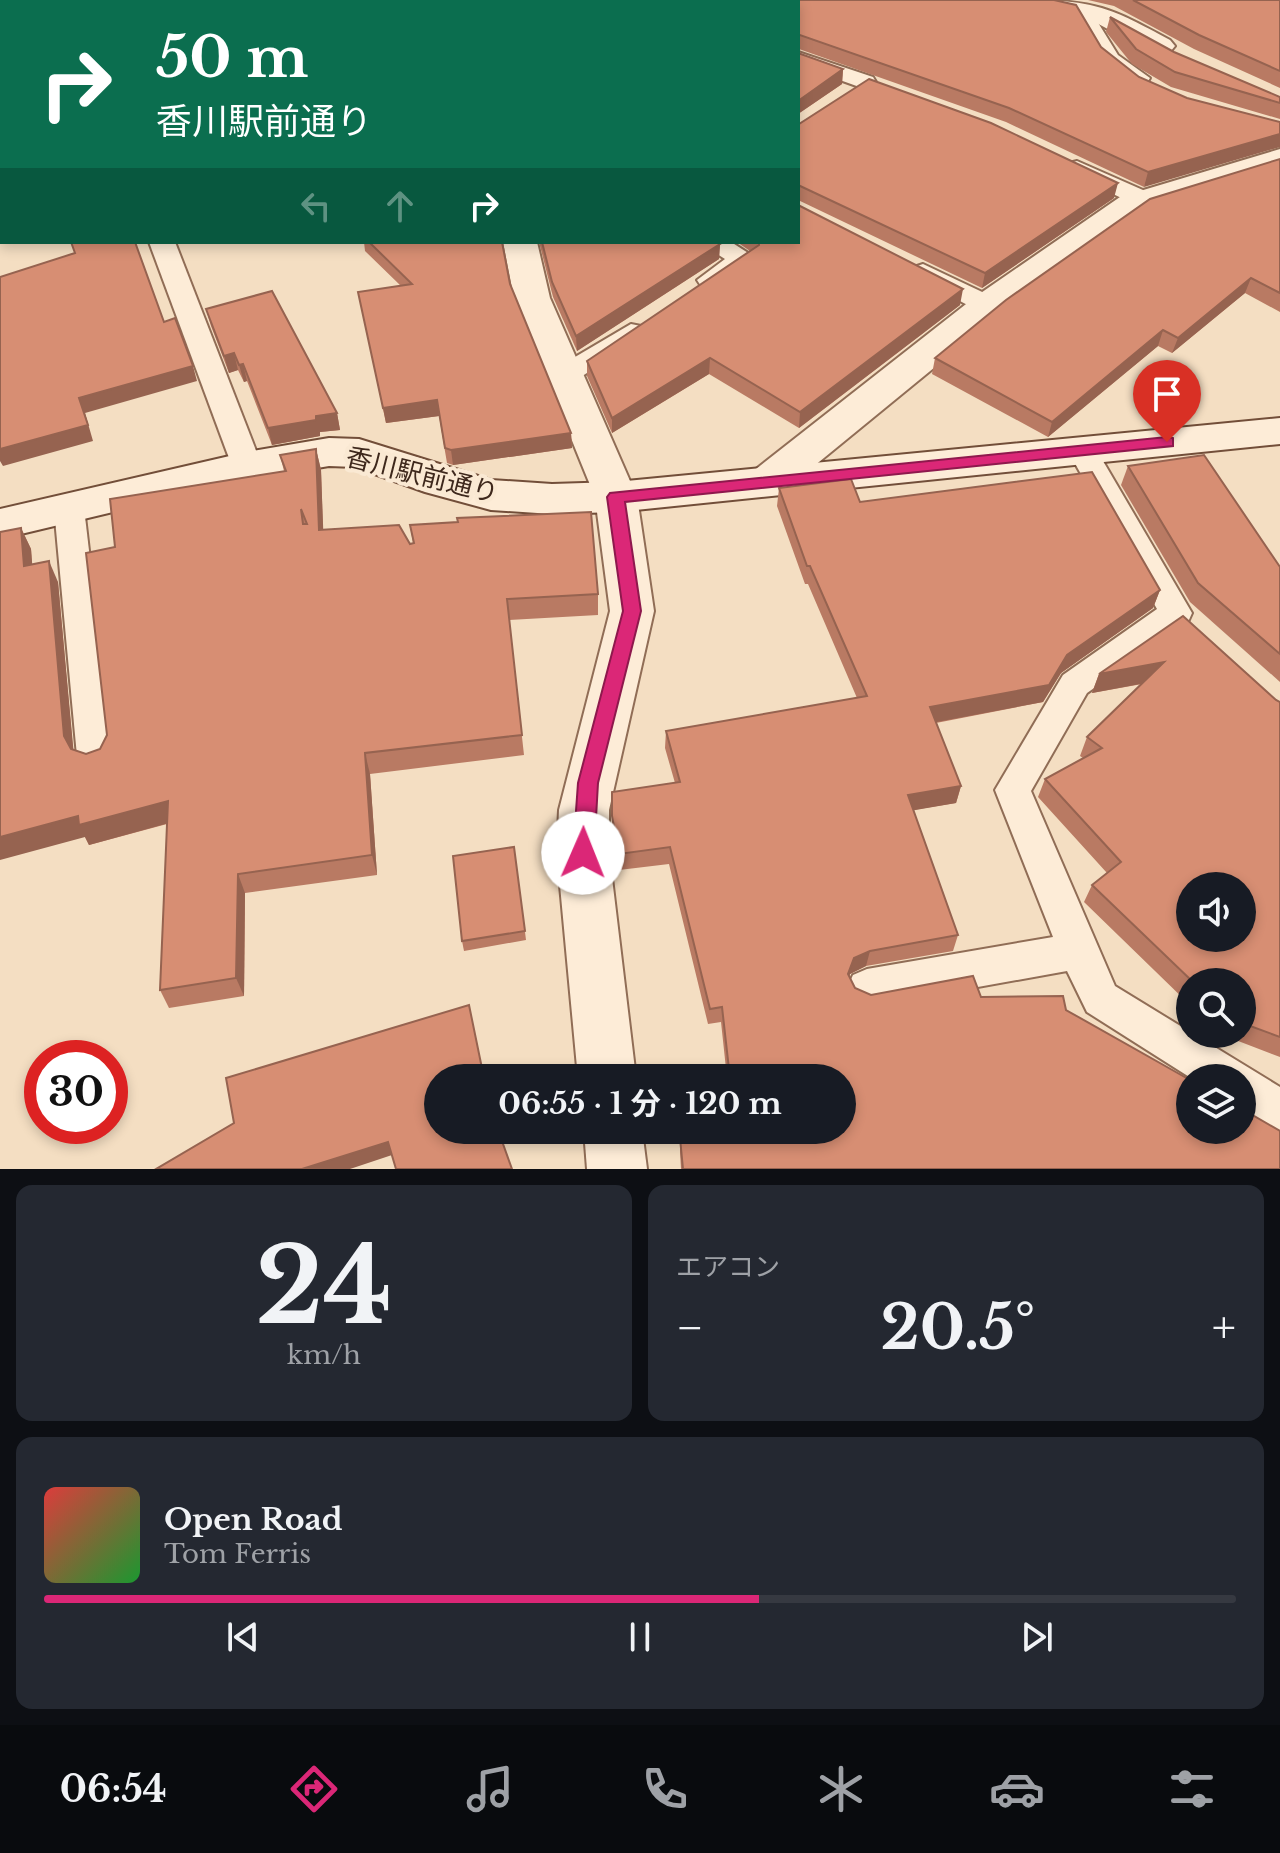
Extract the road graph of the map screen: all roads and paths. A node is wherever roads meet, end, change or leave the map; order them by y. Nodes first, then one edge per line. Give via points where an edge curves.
1 (1040, 0) edge
2 (1082, 12) junction
3 (1182, 58) edge
4 (800, 59) edge
5 (1155, 87) edge
6 (843, 97) edge
7 (1050, 155) edge
8 (1280, 159) edge
9 (1143, 199) junction
10 (163, 244) edge
11 (520, 244) edge
12 (715, 244) edge
13 (906, 264) edge
14 (692, 292) edge
15 (988, 305) junction
16 (653, 317) edge
17 (563, 376) junction
18 (1280, 431) edge
19 (1083, 451) junction
20 (247, 466) junction
21 (771, 479) junction
22 (616, 497) junction
23 (69, 508) junction
24 (0, 524) edge
25 (95, 756) edge
26 (1078, 951) junction
27 (867, 988) dead end
28 (606, 1064) edge
29 (1205, 1064) edge
30 (1256, 1096) edge
31 (1280, 1111) edge
32 (614, 1144) edge
33 (617, 1169) edge

1 - 2 street
2 - 3 street via 1103,15
2 - 5 lane via 1110,59
4 - 6 lane via 873,84
7 - 9 lane
8 - 9 street
9 - 15 street
10 - 20 lane
11 - 17 street via 532,298
12 - 14 lane via 743,258
13 - 15 lane
15 - 21 street
16 - 17 lane
17 - 22 street
18 - 19 street, 香川駅前通り
19 - 21 street, 香川駅前通り
19 - 26 lane via 1187,623 1075,684 1013,790
20 - 22 street, 香川駅前通り via 329,452 359,453 491,495
20 - 23 street, 香川駅前通り
21 - 22 street, 香川駅前通り
22 - 28 street via 632,611 588,783 583,853
23 - 24 street, 香川駅前通り
23 - 25 lane
26 - 27 lane
26 - 29 lane via 1101,999
30 - 31 lane
32 - 33 street

